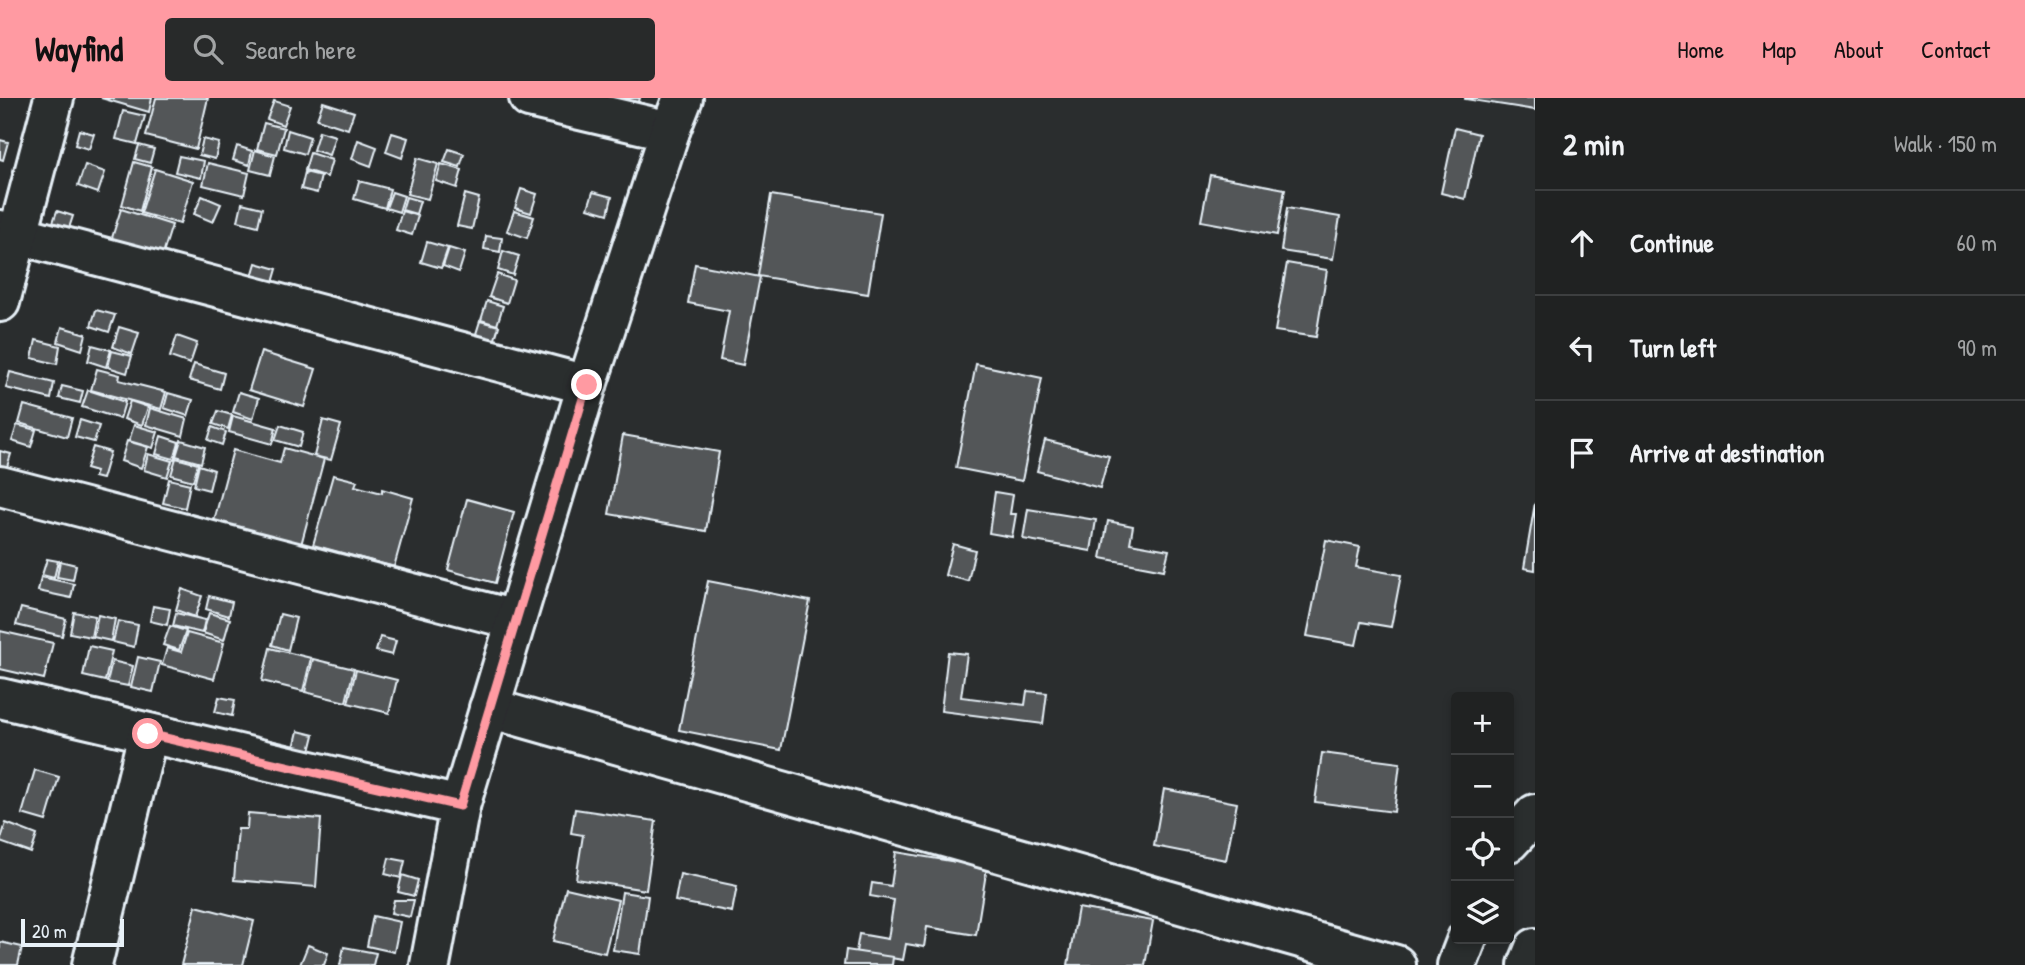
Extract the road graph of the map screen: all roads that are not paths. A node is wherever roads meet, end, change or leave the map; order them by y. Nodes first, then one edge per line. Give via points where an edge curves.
1 (54, 98) edge
2 (528, 98) edge
3 (677, 114) edge
4 (9, 233) edge
5 (0, 302) edge
6 (587, 385) junction
7 (0, 486) edge
8 (516, 620) junction
9 (0, 698) edge
10 (489, 708) junction
11 (148, 734) junction
12 (460, 806) junction
13 (1535, 814) edge
14 (1514, 837) edge
15 (1465, 944) edge
16 (1535, 948) edge
17 (92, 965) edge
18 (430, 965) edge
19 (1396, 965) edge
20 (1457, 965) edge
21 (1528, 965) edge

1 - 4 street
2 - 3 street
3 - 6 street
4 - 5 street
4 - 6 street
6 - 8 street
7 - 8 street
8 - 10 street
9 - 11 street
10 - 12 street
10 - 19 street
11 - 12 street
11 - 17 street
12 - 18 street
13 - 14 street
15 - 20 street
16 - 21 street

